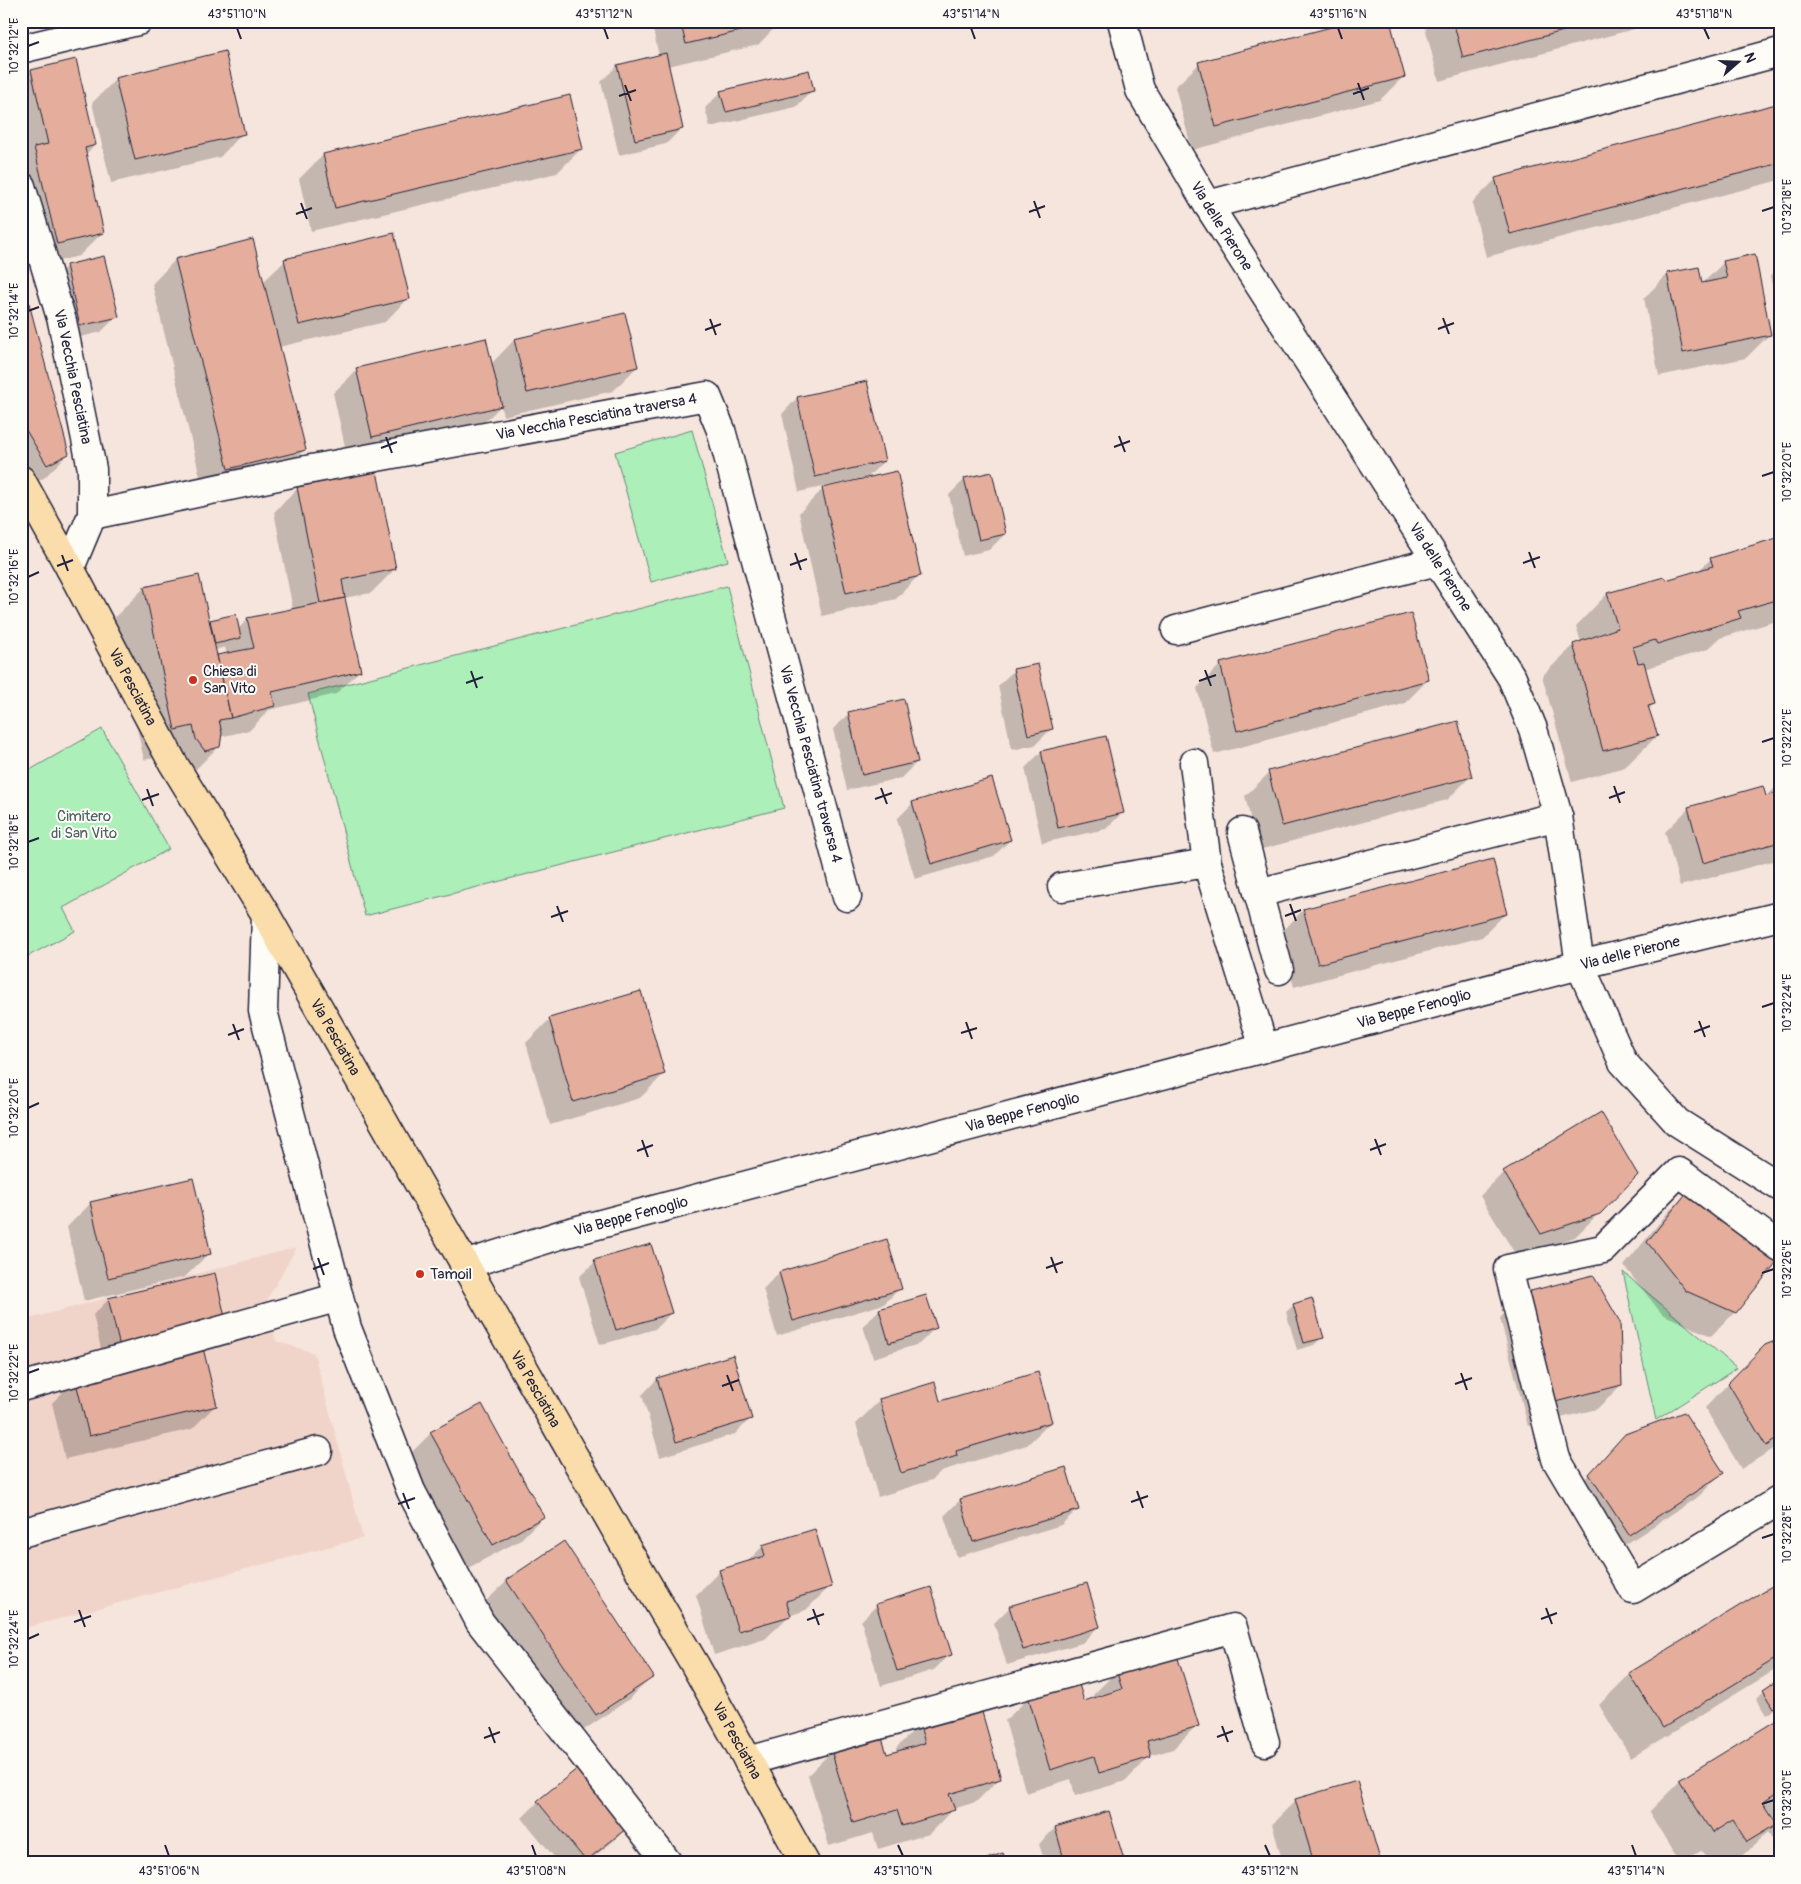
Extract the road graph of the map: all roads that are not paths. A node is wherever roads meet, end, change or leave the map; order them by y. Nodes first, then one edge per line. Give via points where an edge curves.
1 (138, 21) edge
2 (1122, 21) edge
3 (21, 49) edge
4 (1780, 52) edge
5 (21, 186) edge
6 (1208, 205) junction
7 (21, 480) edge
8 (92, 515) junction
9 (1437, 561) junction
10 (70, 568) junction
11 (1176, 630) dead end
12 (1194, 763) dead end
13 (1558, 816) junction
14 (1242, 832) dead end
15 (1207, 862) junction
16 (1062, 887) dead end
17 (1258, 893) junction
18 (847, 897) dead end
19 (266, 914) junction
20 (1780, 916) edge
21 (1580, 966) junction
22 (1279, 970) dead end
23 (1264, 1048) junction
24 (1780, 1188) edge
25 (1780, 1247) edge
26 (464, 1265) junction
27 (338, 1296) junction
28 (21, 1387) edge
29 (318, 1451) dead end
30 (1780, 1500) edge
31 (21, 1533) edge
32 (1265, 1742) dead end
33 (748, 1761) junction
34 (668, 1863) edge
35 (806, 1863) edge

1 - 3 street
2 - 6 street, Via delle Pierone via 1140,90
4 - 6 street
5 - 8 street, Via Vecchia Pesciatina via 62,321 92,469
6 - 9 street, Via delle Pierone
7 - 10 main road, Via Pesciatina
8 - 10 street, Via Vecchia Pesciatina
8 - 18 street, Via Vecchia Pesciatina traversa 4 via 301,471 707,396 721,430
9 - 11 street
9 - 13 street, Via delle Pierone via 1512,678 1533,729
10 - 19 main road, Via Pesciatina via 173,763
12 - 15 street
13 - 17 street
13 - 21 street, Via delle Pierone
14 - 17 street
15 - 16 street
15 - 23 street
17 - 22 street
19 - 26 main road, Via Pesciatina
19 - 27 street via 263,1011
20 - 21 street, Via delle Pierone
21 - 23 street, Via Beppe Fenoglio
21 - 24 street via 1623,1062 1677,1122
23 - 26 street, Via Beppe Fenoglio via 572,1232
25 - 30 street via 1679,1172 1603,1249 1508,1269 1556,1459 1633,1589
26 - 33 main road, Via Pesciatina
27 - 28 street
27 - 34 street via 347,1328 411,1491 480,1622
29 - 31 street
32 - 33 street via 1233,1628
33 - 35 main road, Via Pesciatina

